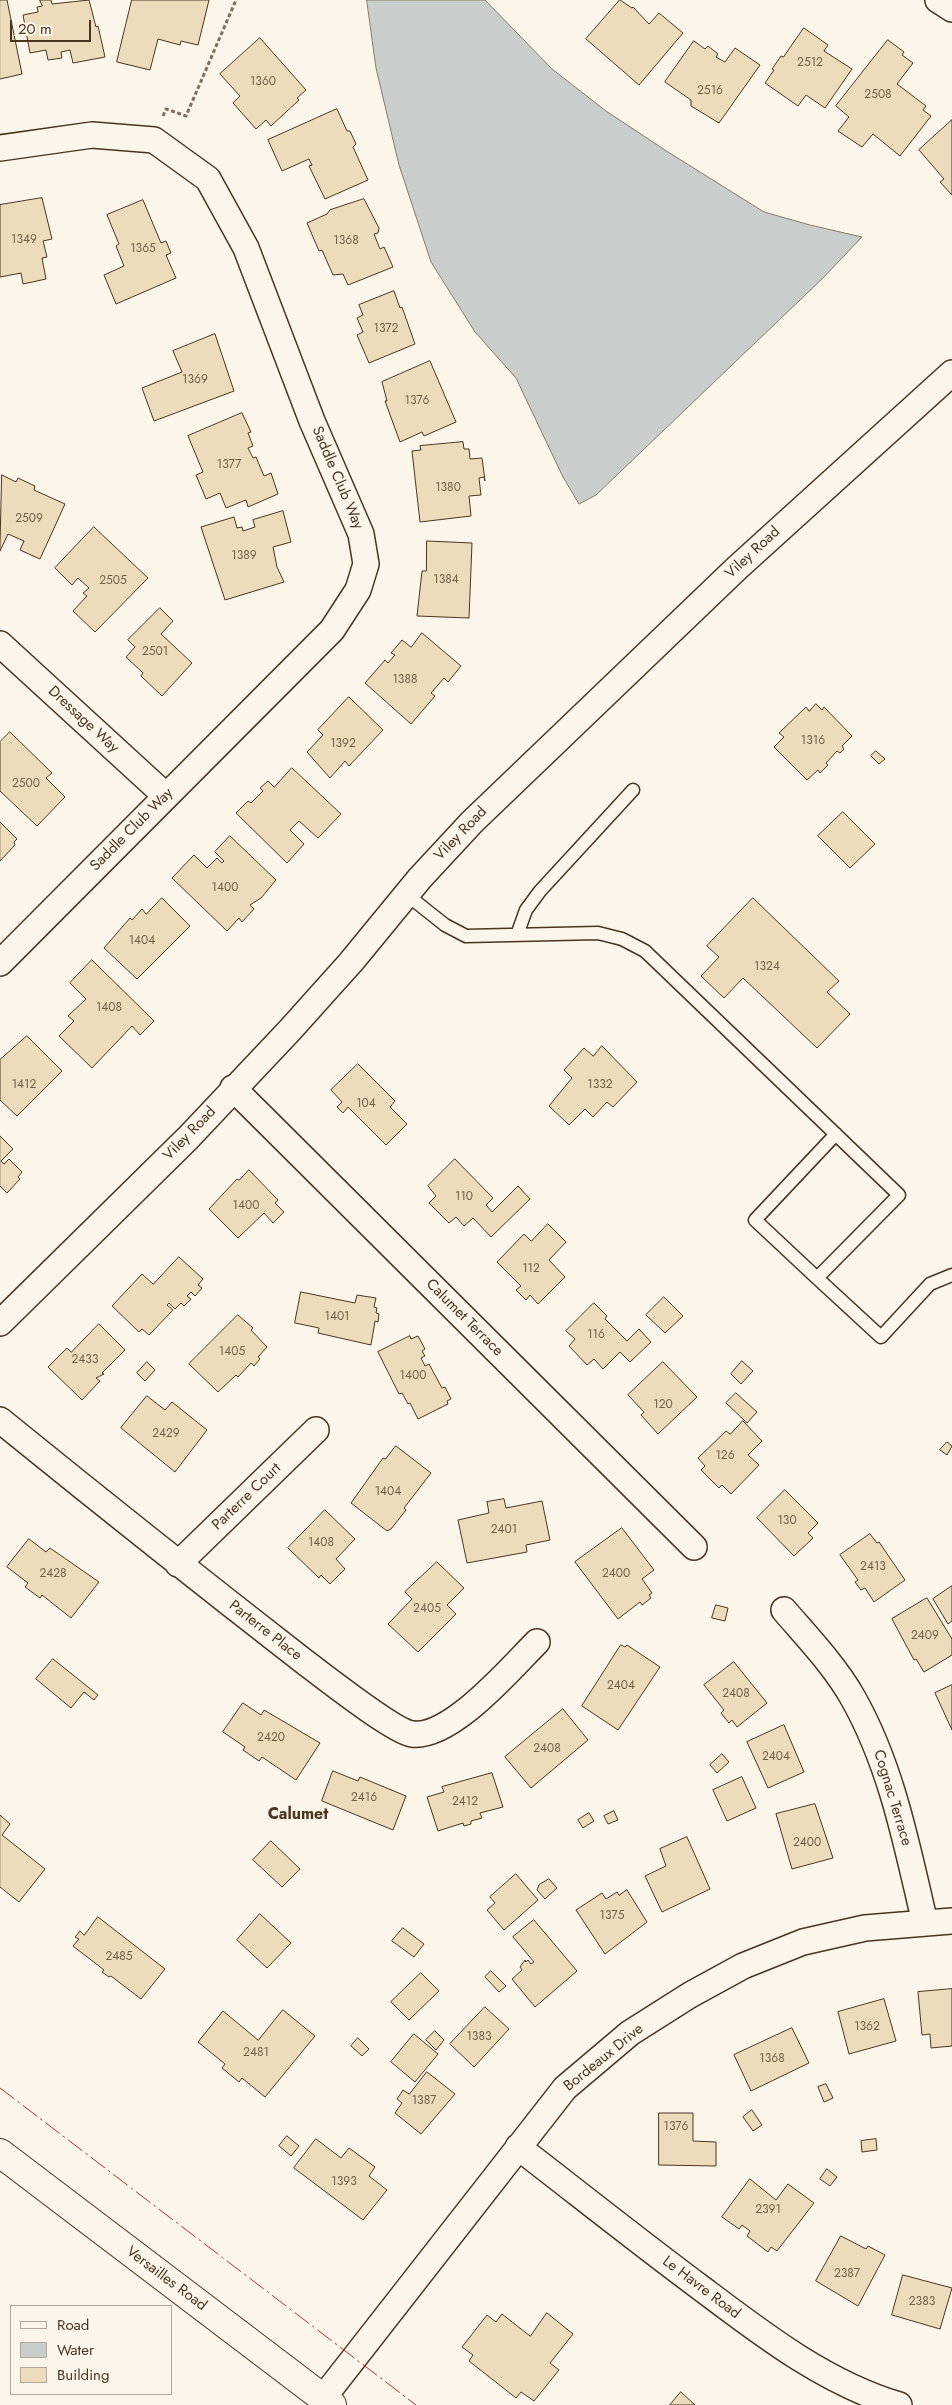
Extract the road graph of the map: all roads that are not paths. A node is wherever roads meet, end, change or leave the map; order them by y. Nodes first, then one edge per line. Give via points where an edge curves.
1 (938, 0) edge
2 (952, 9) edge
3 (0, 148) edge
4 (952, 373) edge
5 (0, 644) edge
6 (633, 790) dead end
7 (166, 796) junction
8 (406, 894) junction
9 (517, 935) junction
10 (0, 963) edge
11 (233, 1088) junction
12 (836, 1134) junction
13 (952, 1275) edge
14 (816, 1278) junction
15 (0, 1323) edge
16 (0, 1420) edge
17 (316, 1430) dead end
18 (694, 1548) dead end
19 (178, 1564) junction
20 (784, 1610) dead end
21 (537, 1642) dead end
22 (952, 1921) edge
23 (925, 1923) junction
24 (518, 2147) junction
25 (0, 2153) edge
26 (327, 2402) edge
27 (899, 2405) edge

1 - 2 street
3 - 7 street, Saddle Club Way via 92,135 154,140 208,179 246,248 312,421 361,534 366,564 358,590 332,630
4 - 8 street, Viley Road via 744,562 532,762
5 - 7 street, Dressage Way
6 - 9 lane via 540,891 526,910
7 - 10 street, Saddle Club Way
8 - 9 lane via 445,925 466,936
8 - 11 street, Viley Road via 351,962
9 - 12 lane via 598,934 622,938 645,951
11 - 15 street, Viley Road via 188,1138
11 - 18 street, Calumet Terrace
12 - 14 lane via 756,1220
12 - 14 lane via 899,1195
13 - 14 lane via 930,1284 880,1337
16 - 19 street, Parterre Place
17 - 19 street, Parterre Court
19 - 21 street, Parterre Place via 328,1680 394,1726 412,1734 424,1733 459,1716 490,1692
20 - 23 street, Cognac Terrace via 852,1696 870,1732 888,1777
22 - 23 street, Bordeaux Drive
23 - 24 street, Bordeaux Drive via 865,1928 803,1942 743,1966 690,1995 630,2033 565,2088
24 - 26 street, Bordeaux Drive
24 - 27 street, Le Havre Road via 762,2334 829,2376
25 - 26 main road, Versailles Road

